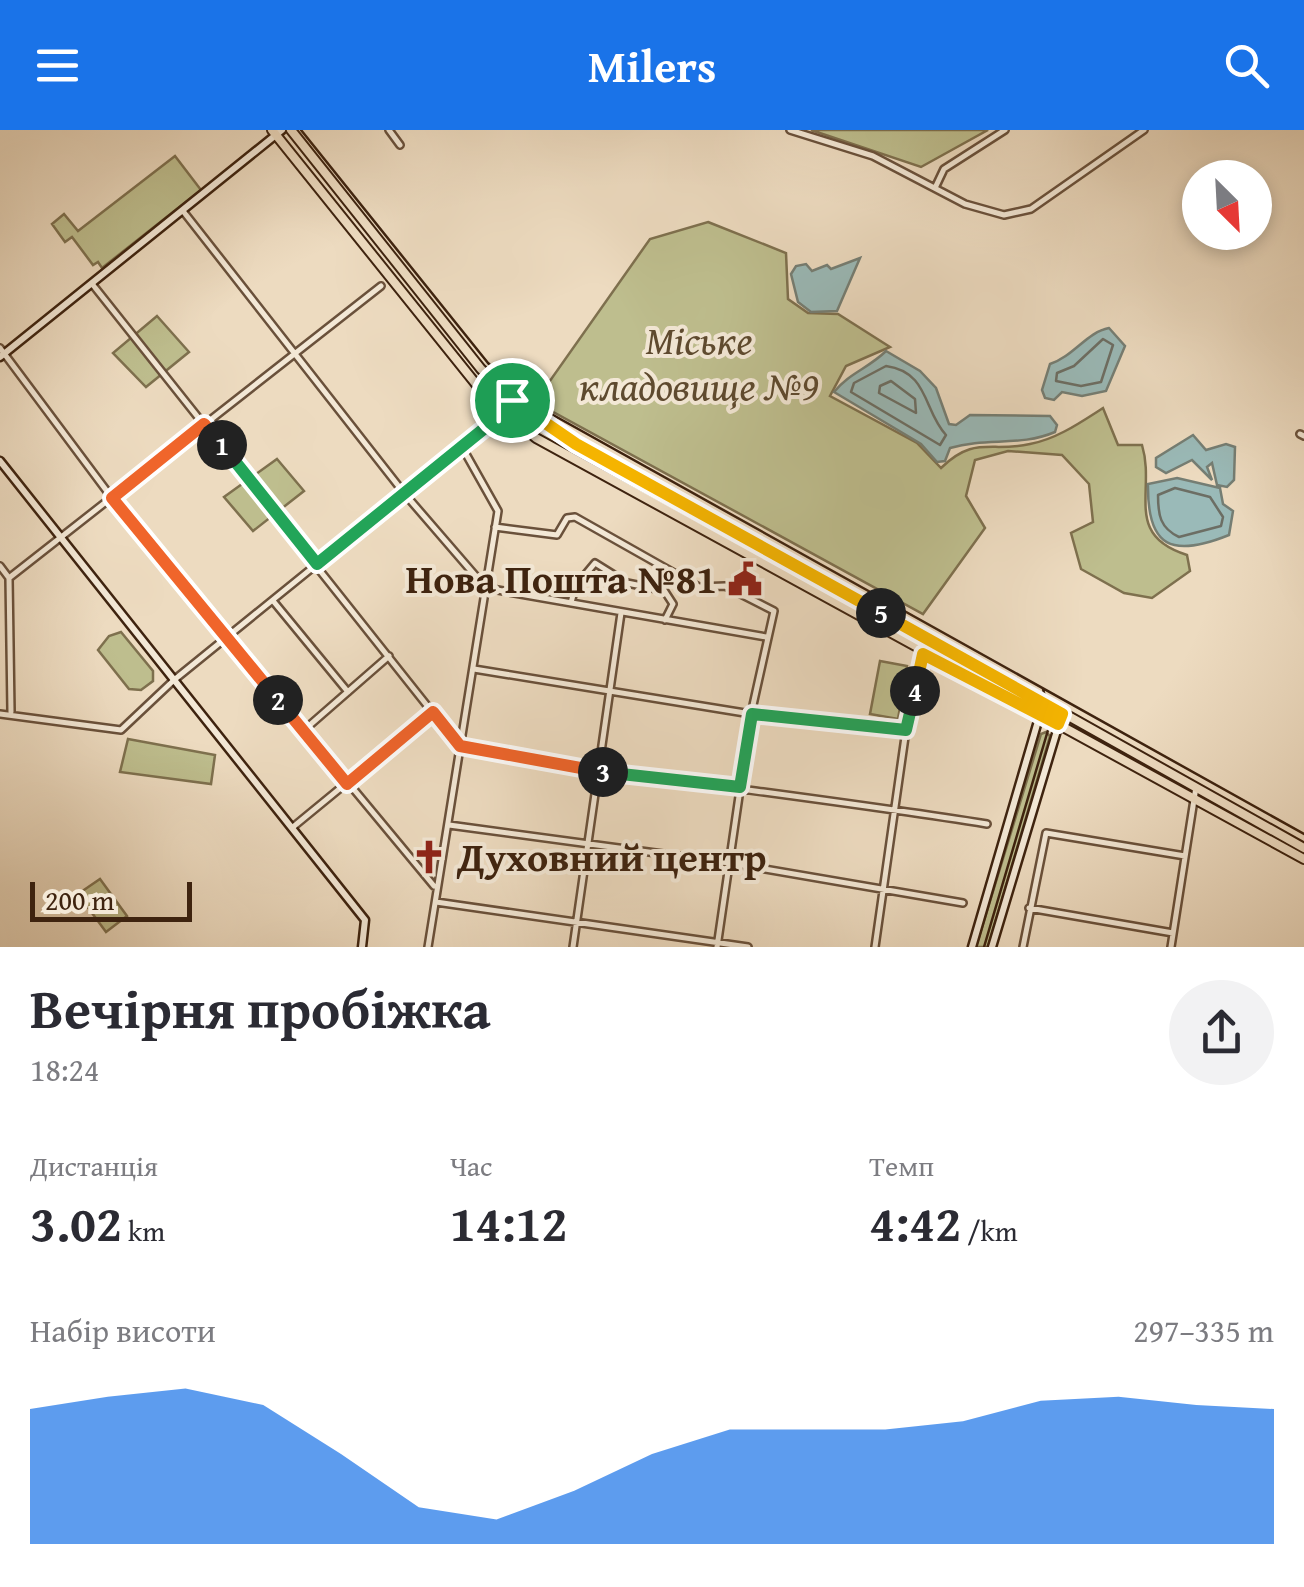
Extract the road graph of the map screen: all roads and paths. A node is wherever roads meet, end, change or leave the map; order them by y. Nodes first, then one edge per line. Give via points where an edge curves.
1 (291, 130) edge
2 (389, 130) edge
3 (790, 130) edge
4 (1005, 130) edge
5 (1144, 130) edge
6 (277, 132) edge
7 (400, 145) dead end
8 (935, 188) junction
9 (183, 211) junction
10 (93, 285) junction
11 (381, 286) dead end
12 (2, 353) edge
13 (294, 354) junction
14 (512, 400) junction
15 (502, 412) junction
16 (204, 424) junction
17 (462, 447) junction
18 (0, 460) edge
19 (404, 493) junction
20 (112, 498) junction
21 (495, 526) junction
22 (61, 538) junction
23 (317, 564) junction
24 (0, 566) edge
25 (672, 572) junction
26 (9, 578) junction
27 (486, 588) junction
28 (662, 590) junction
29 (273, 601) junction
30 (571, 604) junction
31 (621, 613) junction
32 (665, 620) junction
33 (766, 637) junction
34 (228, 638) junction
35 (923, 654) junction
36 (389, 656) junction
37 (472, 668) junction
38 (174, 680) junction
39 (610, 689) junction
40 (348, 692) junction
41 (1043, 704) junction
42 (433, 712) junction
43 (0, 714) edge
44 (11, 714) junction
45 (752, 714) junction
46 (1062, 714) junction
47 (1040, 715) junction
48 (1058, 724) junction
49 (906, 730) junction
50 (303, 731) junction
51 (460, 746) junction
52 (598, 771) junction
53 (347, 784) junction
54 (740, 787) junction
55 (1196, 787) junction
56 (1194, 800) junction
57 (897, 810) junction
58 (987, 824) dead end
59 (449, 825) junction
60 (293, 827) junction
61 (586, 847) junction
62 (1304, 848) edge
63 (1184, 856) junction
64 (1304, 859) edge
65 (730, 864) junction
66 (434, 886) junction
67 (885, 888) junction
68 (436, 902) junction
69 (963, 903) dead end
70 (1029, 908) junction
71 (576, 922) junction
72 (1173, 933) junction
73 (717, 945) edge
74 (362, 947) edge
75 (428, 947) edge
76 (573, 947) edge
77 (748, 947) edge
78 (876, 947) edge
79 (972, 947) edge
80 (992, 947) edge
81 (1023, 947) edge
82 (1171, 947) edge

1 - 14 main road
2 - 7 street
3 - 8 street via 873,156
4 - 8 street via 944,170
5 - 8 street via 1018,214 981,210
6 - 9 street
6 - 15 main road
9 - 10 street
9 - 13 street
10 - 12 street
10 - 16 street
11 - 13 street
12 - 20 street
13 - 16 street
13 - 19 street
14 - 15 street
14 - 41 main road via 576,444
15 - 17 street
15 - 35 main road via 572,460
16 - 20 street
16 - 23 street
17 - 19 street
17 - 21 street via 497,506
18 - 22 street
19 - 23 street
19 - 27 street
20 - 22 street
20 - 34 street
21 - 25 street via 557,536 567,518 575,517
21 - 27 street
22 - 26 street
22 - 38 street
23 - 29 street
23 - 36 street
24 - 26 street
25 - 28 street
25 - 33 street via 771,608 775,618
26 - 44 street
27 - 30 street
27 - 37 street
28 - 30 street via 627,583 596,563 575,587
28 - 32 street via 673,604
29 - 34 street
29 - 40 street
30 - 31 street
31 - 32 street
31 - 39 street
32 - 33 street
33 - 45 street
34 - 38 street
34 - 50 street
35 - 47 main road
35 - 49 street
36 - 40 street
36 - 42 street
37 - 39 street
37 - 51 street
38 - 44 street via 121,730
38 - 60 street
39 - 45 street
39 - 52 street
40 - 50 street
41 - 46 main road
41 - 47 street
42 - 51 street
42 - 53 street
43 - 44 street
45 - 49 street
45 - 54 street
46 - 48 street
46 - 55 main road
47 - 48 main road
47 - 79 street
48 - 56 main road
48 - 80 street
49 - 57 street
50 - 53 street
51 - 52 street
51 - 59 street
52 - 54 street
52 - 61 street
53 - 60 street
53 - 66 street
54 - 57 street
54 - 65 street
55 - 56 street
55 - 62 main road
56 - 63 street
56 - 64 main road
57 - 58 street
57 - 67 street
59 - 61 street
59 - 66 street
60 - 74 street via 365,920
61 - 65 street
61 - 71 street
63 - 70 street via 1045,834
63 - 72 street
65 - 67 street
65 - 73 street
66 - 68 street
67 - 69 street
67 - 78 street
68 - 71 street
68 - 75 street
70 - 72 street
70 - 81 street
71 - 73 street
71 - 76 street
72 - 82 street
73 - 77 street

